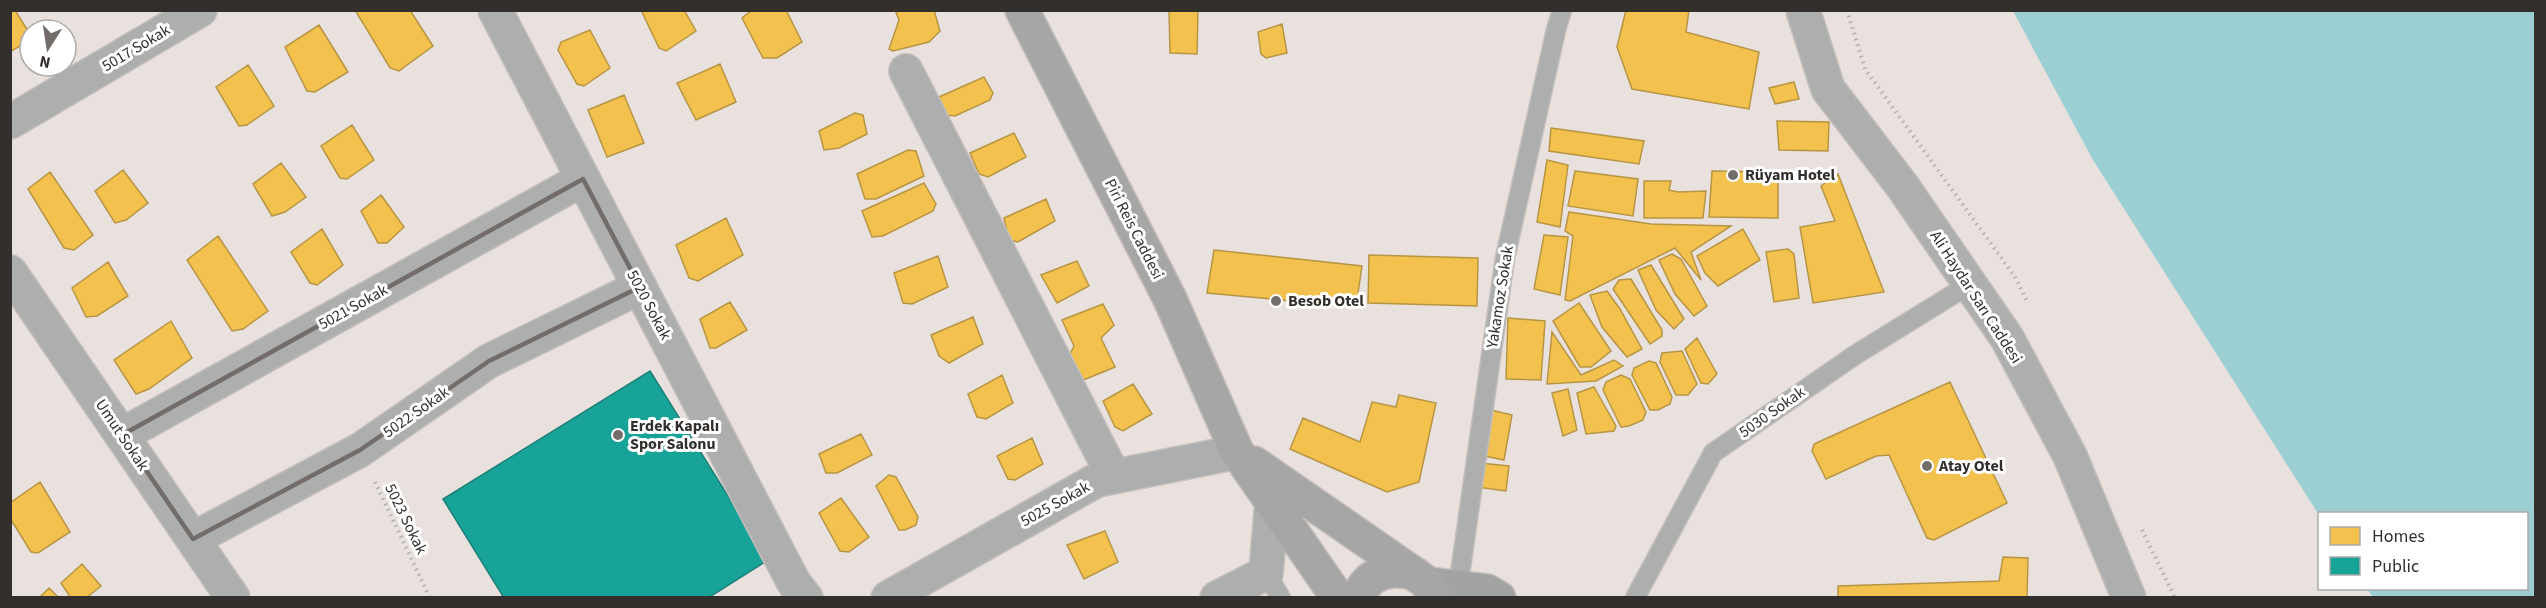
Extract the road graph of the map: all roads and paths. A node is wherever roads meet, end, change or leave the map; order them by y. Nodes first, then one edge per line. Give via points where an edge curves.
1 (200, 10) edge
2 (1022, 10) edge
3 (1562, 10) edge
4 (1803, 10) edge
5 (501, 12) edge
6 (906, 71) dead end
7 (10, 122) edge
8 (584, 180) junction
9 (10, 272) edge
10 (1970, 284) junction
11 (640, 287) junction
12 (122, 435) junction
13 (360, 450) junction
14 (1238, 452) junction
15 (1114, 477) junction
16 (1272, 501) junction
17 (193, 539) junction
18 (1274, 585) edge
19 (1455, 590) edge
20 (233, 597) edge
21 (430, 597) edge
22 (806, 597) edge
23 (888, 597) edge
24 (1217, 597) edge
25 (1338, 597) edge
26 (1358, 597) edge
27 (1635, 597) edge
28 (2129, 597) edge

1 - 7 street, 5017 Sokak
2 - 14 main road, Piri Reis Caddesi via 1170,299
3 - 19 lane, Yakamoz Sokak via 1504,258
4 - 10 street, Ali Haydar Sarı Caddesi via 1828,89
5 - 8 street, 5020 Sokak
6 - 15 street
8 - 11 street, 5020 Sokak
8 - 12 street, 5021 Sokak
9 - 12 street, Umut Sokak
10 - 27 lane, 5030 Sokak via 1855,355 1713,453
10 - 28 street, Ali Haydar Sarı Caddesi via 2007,338 2070,456
11 - 13 street, 5022 Sokak via 489,361
11 - 22 street, 5020 Sokak via 794,583
12 - 17 street, Umut Sokak
13 - 17 street, 5022 Sokak
13 - 21 path, 5023 Sokak
14 - 15 street, 5025 Sokak
14 - 16 main road, Piri Reis Caddesi
14 - 19 main road
15 - 23 street, 5025 Sokak via 1097,480
16 - 18 street
16 - 25 main road, Piri Reis Caddesi
17 - 20 street, Umut Sokak
18 - 24 street
19 - 26 main road via 1403,570 1390,570 1366,582

